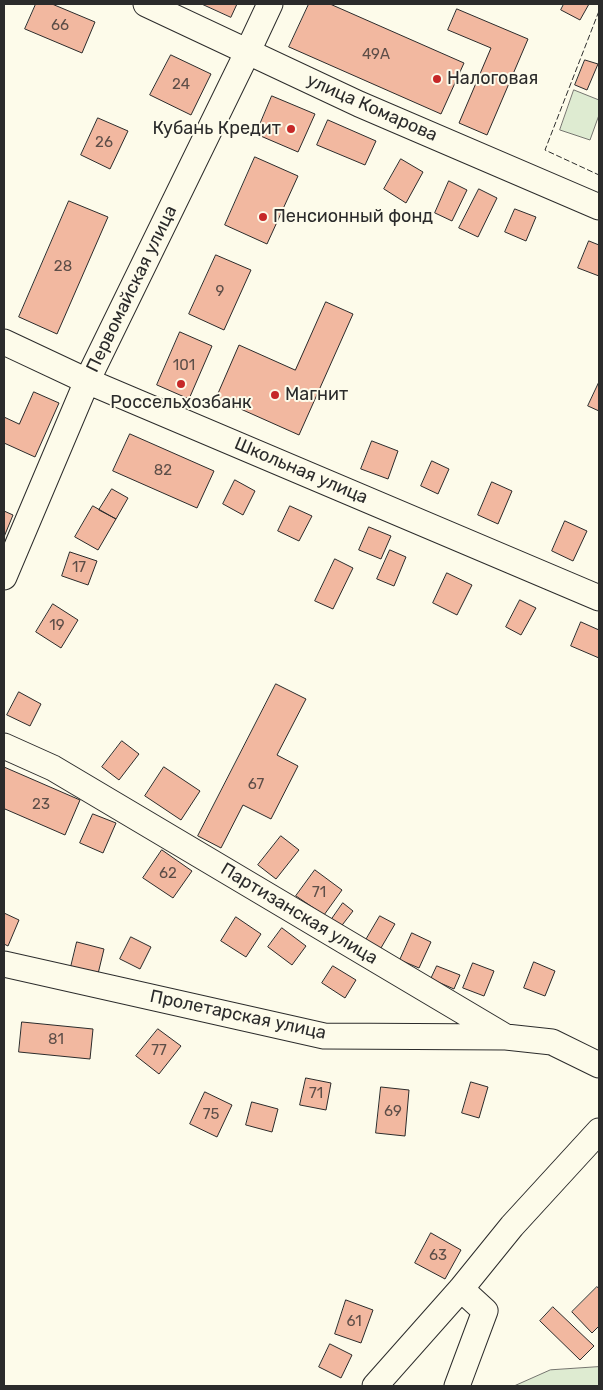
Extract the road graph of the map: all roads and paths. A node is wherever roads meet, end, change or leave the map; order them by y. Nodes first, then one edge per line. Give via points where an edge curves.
1 (146, 4) edge
2 (270, 4) edge
3 (248, 51) junction
4 (599, 207) edge
5 (4, 342) edge
6 (87, 381) junction
7 (4, 578) edge
8 (599, 598) edge
9 (4, 746) edge
10 (4, 964) edge
11 (506, 1037) junction
12 (599, 1065) edge
13 (599, 1131) edge
14 (461, 1289) junction
15 (374, 1386) edge
16 (457, 1386) edge

1 - 3 street, улица Комарова
2 - 3 street, Первомайская улица
3 - 4 street, улица Комарова via 359,104
3 - 6 street, Первомайская улица
5 - 6 street, Школьная улица
6 - 7 street, Первомайская улица
6 - 8 street, Школьная улица
9 - 11 street, Партизанская улица via 53,768
10 - 11 street, Пролетарская улица via 324,1036
11 - 12 street, Партизанская улица via 552,1042
13 - 14 street via 512,1226
14 - 15 street
14 - 16 street via 485,1311

